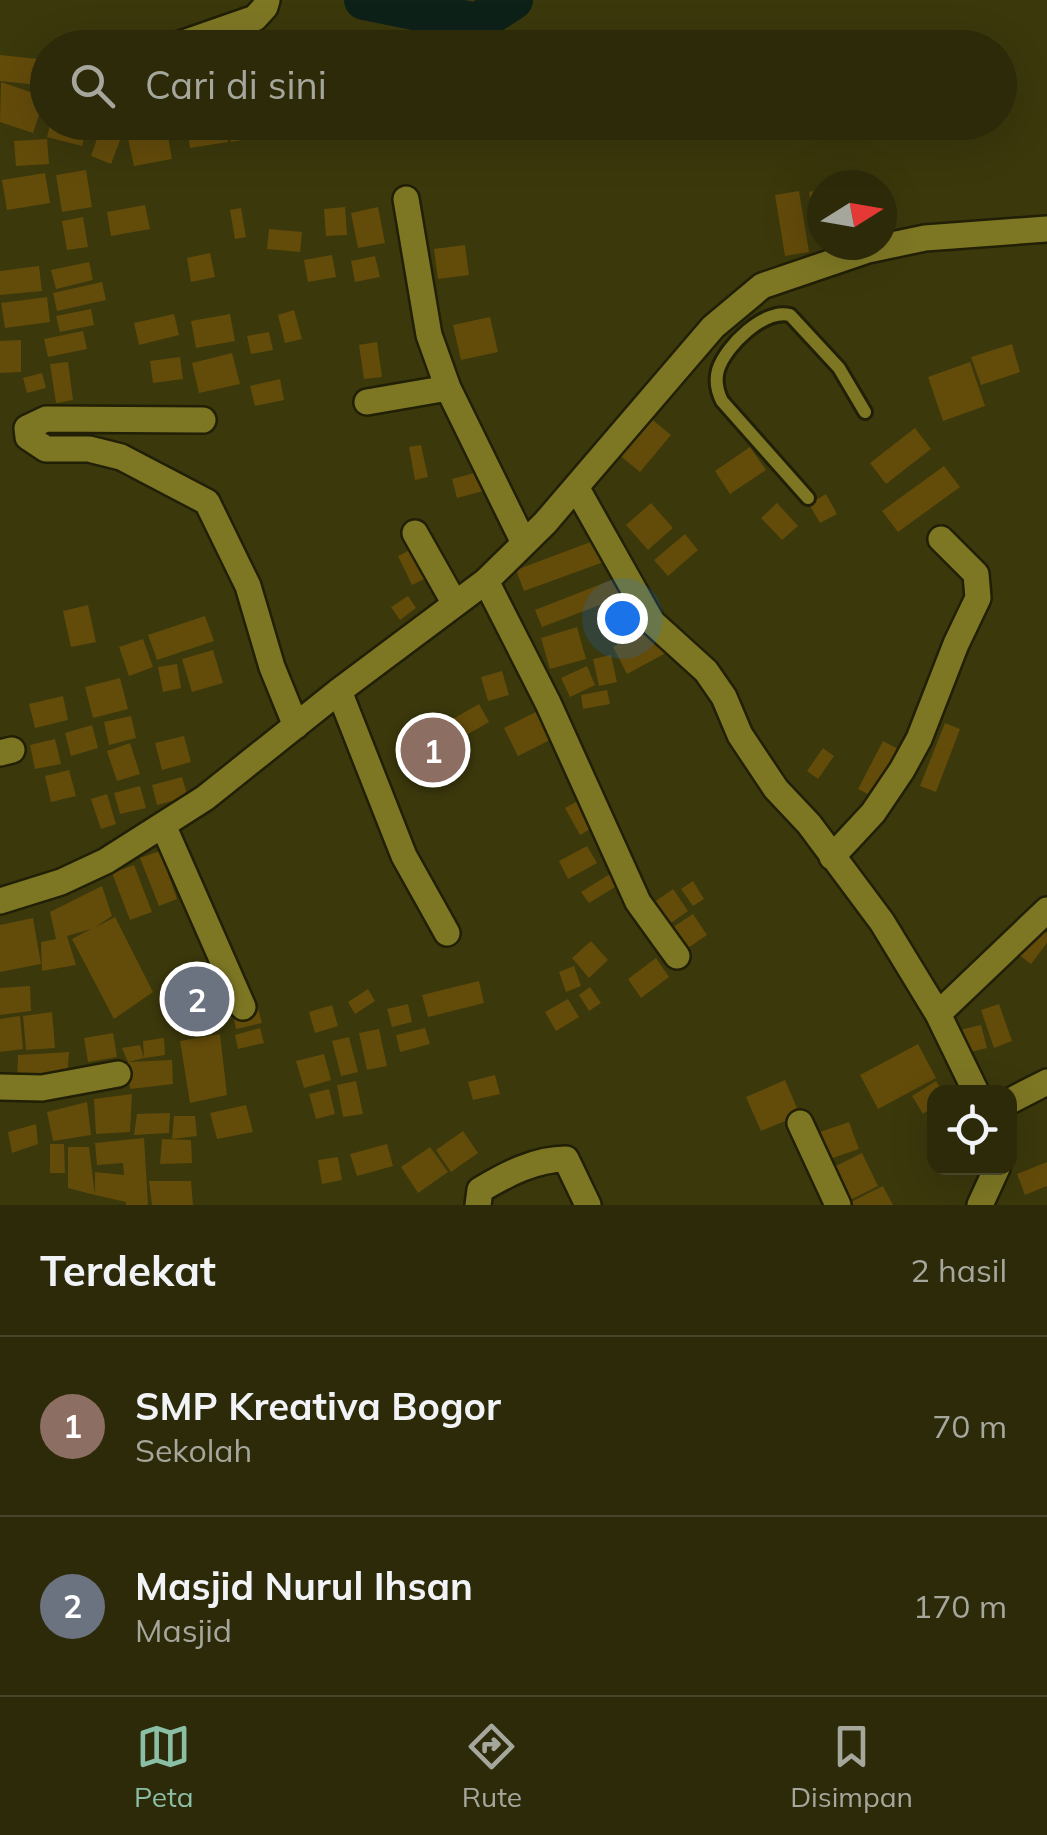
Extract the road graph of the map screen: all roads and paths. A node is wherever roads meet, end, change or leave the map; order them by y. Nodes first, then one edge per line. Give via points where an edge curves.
1 (267, 0) edge
2 (220, 30) edge
3 (406, 199) dead end
4 (1047, 229) edge
5 (735, 308) junction
6 (751, 329) junction
7 (448, 388) junction
8 (367, 402) dead end
9 (865, 412) dead end
10 (204, 420) dead end
11 (576, 487) junction
12 (808, 498) dead end
13 (415, 533) dead end
14 (941, 539) dead end
15 (524, 543) junction
16 (486, 581) junction
17 (455, 604) junction
18 (339, 691) junction
19 (296, 726) junction
20 (163, 824) junction
21 (832, 857) junction
22 (0, 901) edge
23 (1047, 910) edge
24 (446, 933) dead end
25 (677, 956) dead end
26 (243, 1007) dead end
27 (938, 1014) junction
28 (118, 1074) dead end
29 (973, 1085) edge
30 (0, 1086) edge
31 (1044, 1090) edge
32 (1017, 1100) edge
33 (800, 1123) dead end
34 (994, 1175) edge
35 (478, 1205) edge
36 (588, 1205) edge
37 (838, 1205) edge
38 (980, 1205) edge

1 - 2 street via 254,18
3 - 7 street via 429,335
4 - 5 street via 925,238 868,250 762,286
5 - 6 lane
5 - 11 street
6 - 9 lane via 781,313 797,320 839,368
6 - 12 lane via 722,361 718,392
7 - 8 street
7 - 15 street
10 - 19 street via 46,419 27,428 28,437 46,449 121,457 207,502 248,586
11 - 15 street
11 - 21 street via 652,622 706,671 776,789
13 - 17 street
14 - 21 street via 976,574 978,598 902,770
15 - 16 street
16 - 17 street
16 - 25 street via 638,902
17 - 18 street
18 - 19 street
18 - 24 street via 404,856
19 - 20 street
20 - 22 street via 106,861
20 - 26 street
21 - 27 street via 882,922
23 - 27 street
27 - 29 street
28 - 30 street via 42,1088
31 - 32 street
33 - 37 street
34 - 38 street
35 - 36 street via 480,1190 500,1178 555,1159 566,1159

